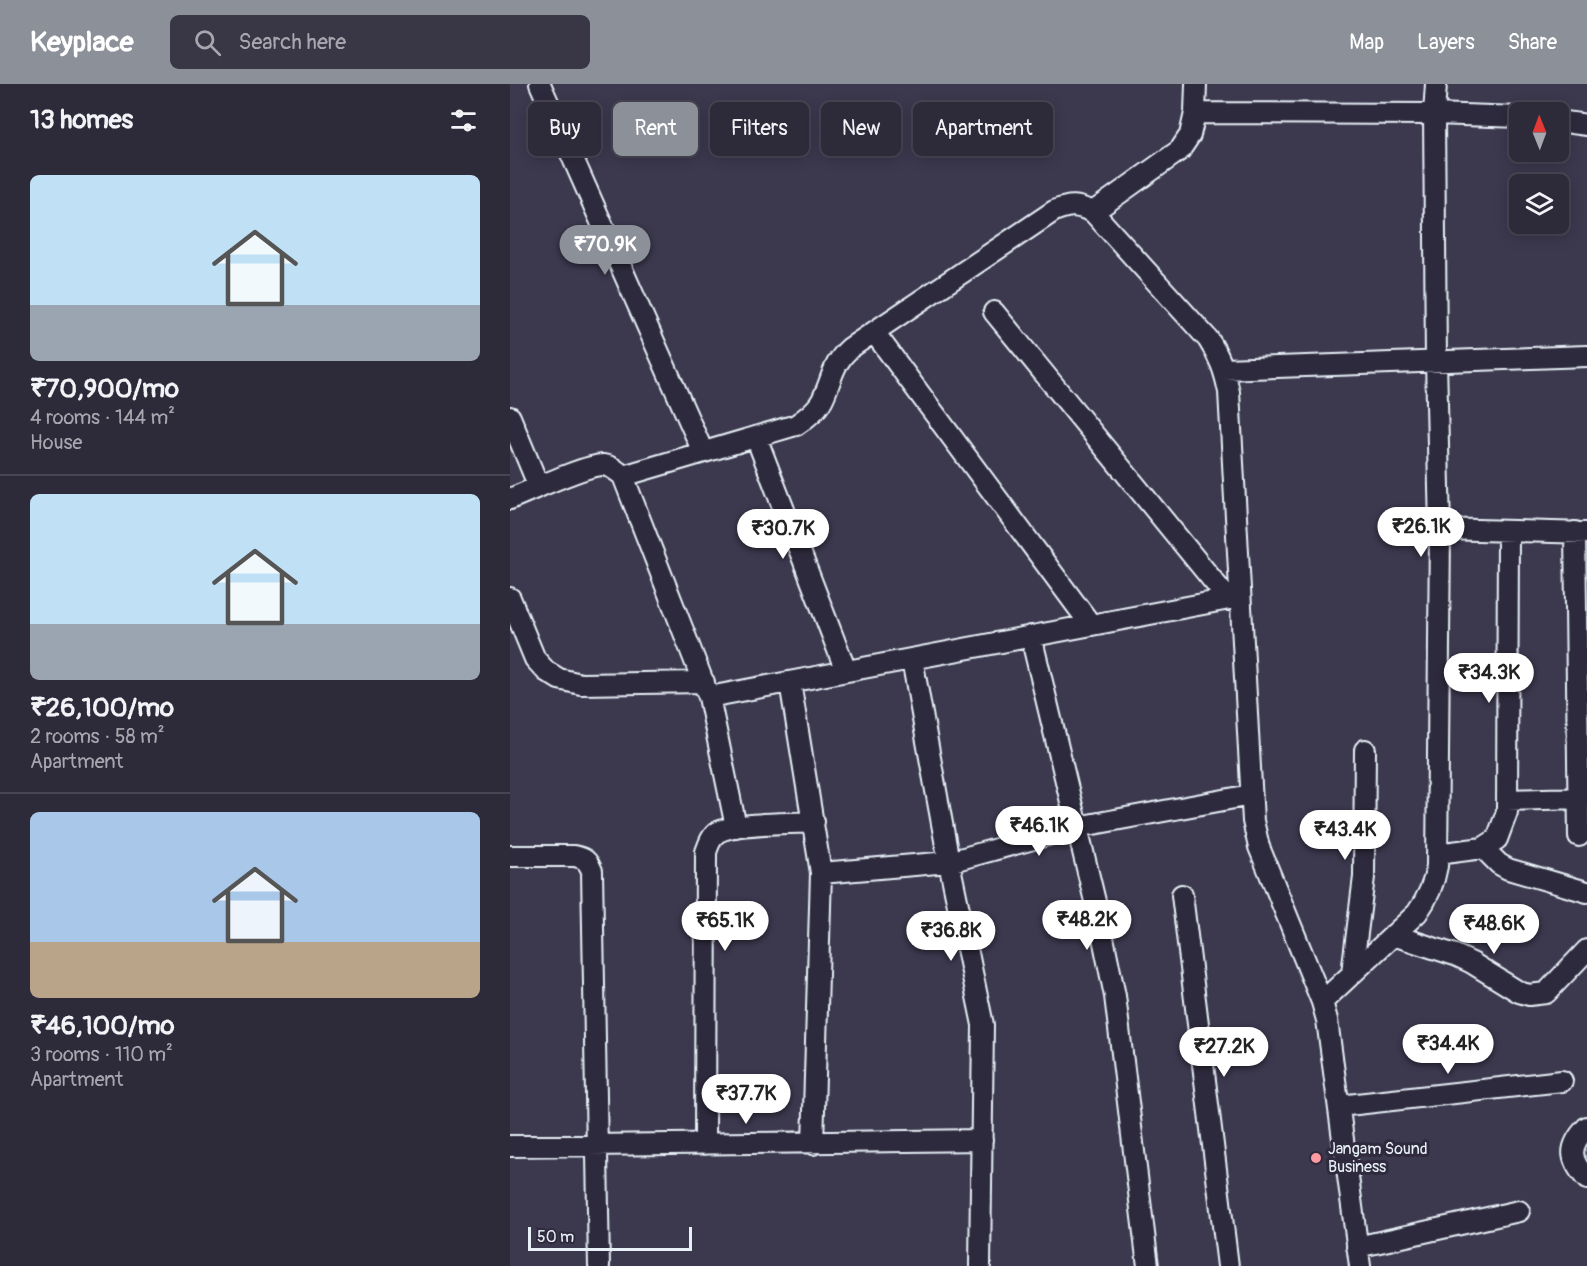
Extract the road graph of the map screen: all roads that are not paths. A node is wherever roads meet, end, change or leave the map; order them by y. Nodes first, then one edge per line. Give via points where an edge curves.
1 (540, 84) edge
2 (1196, 84) edge
3 (1436, 84) edge
4 (1195, 113) junction
5 (1434, 114) junction
6 (1509, 117) edge
7 (1569, 123) edge
8 (1587, 125) edge
9 (1093, 212) junction
10 (994, 312) dead end
11 (874, 332) junction
12 (1587, 356) edge
13 (1436, 361) junction
14 (1224, 369) junction
15 (510, 417) edge
16 (756, 436) junction
17 (703, 452) junction
18 (623, 476) junction
19 (539, 487) junction
20 (510, 499) edge
21 (1440, 529) junction
22 (1508, 531) junction
23 (1581, 533) edge
24 (510, 598) edge
25 (1234, 598) junction
26 (1091, 625) junction
27 (1031, 636) junction
28 (912, 659) junction
29 (846, 671) junction
30 (790, 682) junction
31 (706, 689) junction
32 (1583, 726) edge
33 (1365, 750) dead end
34 (1251, 795) junction
35 (1579, 798) junction
36 (1507, 800) junction
37 (814, 822) junction
38 (736, 827) junction
39 (1077, 827) junction
40 (1579, 836) dead end
41 (1483, 848) junction
42 (1437, 854) junction
43 (510, 856) edge
44 (949, 862) junction
45 (821, 873) junction
46 (1587, 891) edge
47 (1182, 895) dead end
48 (1393, 935) junction
49 (1587, 950) edge
50 (1352, 973) junction
51 (1322, 1002) junction
52 (1562, 1081) dead end
53 (1338, 1106) junction
54 (1587, 1127) edge
55 (982, 1140) junction
56 (705, 1144) junction
57 (813, 1144) junction
58 (510, 1146) edge
59 (598, 1146) junction
60 (1587, 1179) edge
61 (1519, 1211) dead end
62 (1359, 1256) edge
63 (598, 1266) edge
64 (981, 1266) edge
65 (1148, 1266) edge
66 (1228, 1266) edge

1 - 17 street
2 - 4 street
3 - 5 street
4 - 5 street
4 - 9 street via 1190,135 1180,150
5 - 6 street
5 - 13 street
7 - 8 street
9 - 11 street via 1079,206 1054,211
9 - 14 street via 1208,339
10 - 25 street
11 - 16 street via 839,358 820,404 808,416 796,425
11 - 26 street
12 - 13 street
13 - 14 street
13 - 21 street
14 - 25 street via 1229,392
15 - 19 street
16 - 17 street
16 - 29 street
17 - 18 street
18 - 19 street via 603,465
18 - 31 street
19 - 20 street
21 - 22 street
21 - 42 street
22 - 23 street
22 - 36 street
23 - 32 street
24 - 31 street via 535,659 559,679 581,684
25 - 26 street
25 - 34 street
26 - 27 street
27 - 28 street
27 - 39 street
28 - 29 street
28 - 44 street
29 - 30 street
30 - 31 street
30 - 37 street
31 - 38 street
32 - 35 street
33 - 50 street via 1364,877
34 - 39 street
34 - 51 street via 1259,847
35 - 36 street
35 - 40 street
36 - 41 street via 1497,839
37 - 38 street
37 - 45 street
38 - 56 street via 719,831 710,839 706,852
39 - 44 street
39 - 65 street via 1115,996
41 - 42 street
41 - 46 street via 1508,869
42 - 48 street via 1434,882 1427,899
43 - 59 street via 584,857 592,871
44 - 45 street
44 - 55 street via 983,1025
45 - 57 street
47 - 66 street
48 - 49 street via 1455,955 1529,995 1546,993
48 - 50 street
50 - 51 street
51 - 53 street
52 - 53 street
53 - 62 street
54 - 60 street via 1573,1147 1573,1158
55 - 57 street
55 - 64 street
56 - 57 street
56 - 59 street
58 - 59 street
59 - 63 street
61 - 62 street

